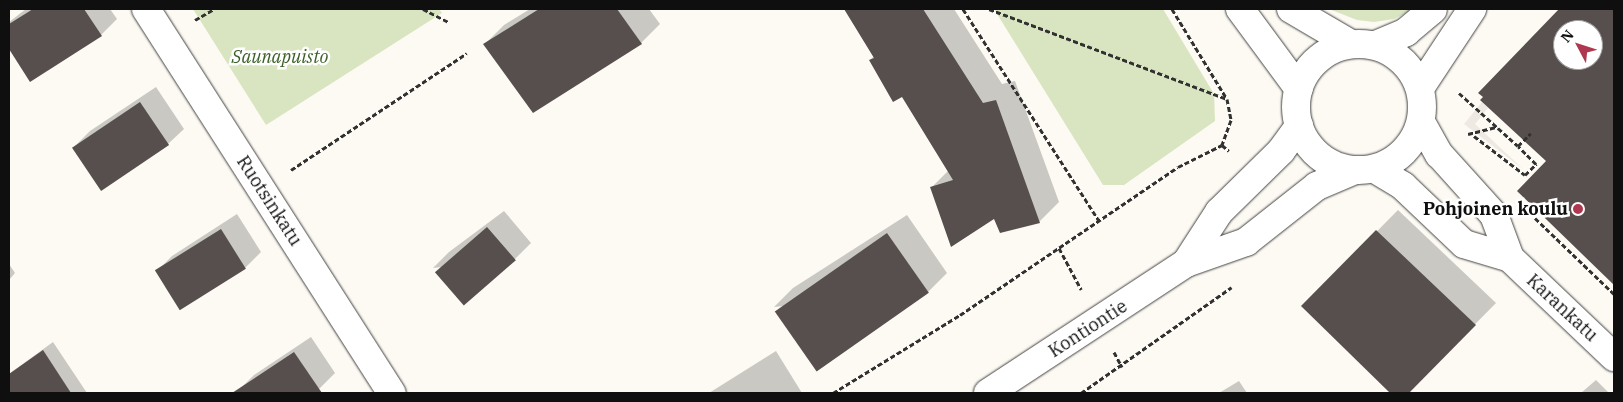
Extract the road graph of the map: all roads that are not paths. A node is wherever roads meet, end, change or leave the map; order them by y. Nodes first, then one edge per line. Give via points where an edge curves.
1 (146, 9) edge
2 (1240, 9) edge
3 (1291, 9) edge
4 (1434, 9) edge
5 (1472, 9) edge
6 (1363, 45) junction
7 (1420, 88) junction
8 (1298, 89) junction
9 (1421, 122) junction
10 (1299, 126) junction
11 (1364, 170) junction
12 (1510, 258) junction
13 (1186, 263) junction
14 (1614, 357) edge
15 (392, 393) edge
16 (988, 393) edge

1 - 15 street, Ruotsinkatu
2 - 8 street
3 - 6 street
4 - 6 street via 1406,32
5 - 7 street
6 - 7 street via 1395,54 1410,69
6 - 8 street via 1323,55 1304,76
7 - 9 street
8 - 10 street
9 - 11 street via 1403,154
9 - 12 street, Karankatu via 1439,154 1494,215
10 - 11 street via 1307,143 1319,156
10 - 13 street, Kontiontie via 1282,151 1219,212
11 - 12 street, Karankatu via 1403,186 1464,244
11 - 13 street, Kontiontie via 1317,186 1246,242
12 - 14 street, Karankatu
13 - 16 street, Kontiontie

